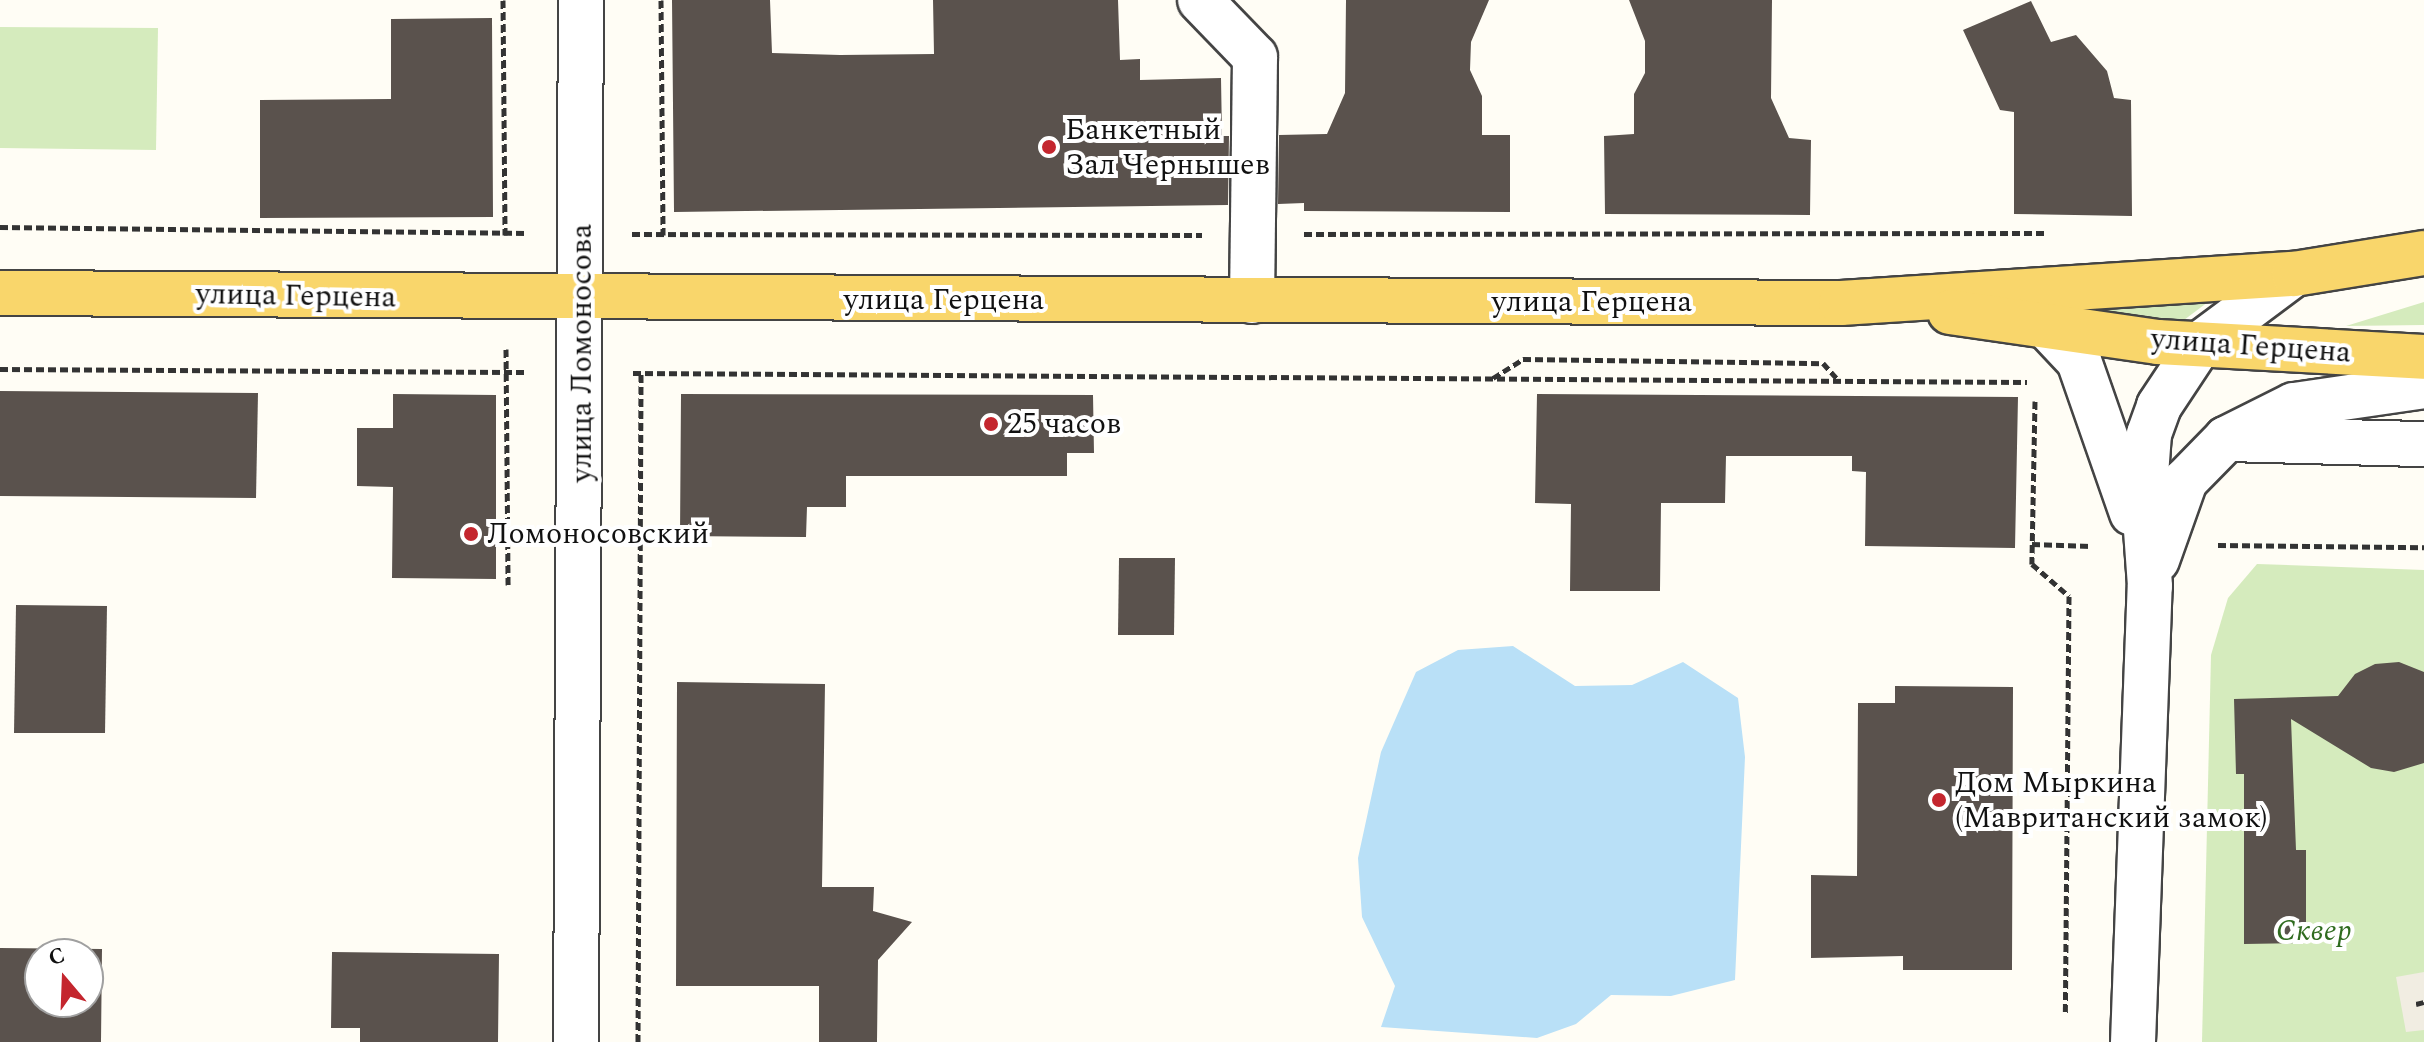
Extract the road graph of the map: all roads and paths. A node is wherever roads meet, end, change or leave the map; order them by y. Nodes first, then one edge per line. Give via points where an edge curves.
1 (581, 0) edge
2 (661, 0) edge
3 (1200, 0) edge
4 (663, 235) dead end
5 (2424, 253) edge
6 (2294, 274) junction
7 (0, 293) edge
8 (583, 299) junction
9 (1252, 301) junction
10 (1888, 302) junction
11 (2048, 328) junction
12 (2200, 344) junction
13 (2424, 357) edge
14 (0, 369) edge
15 (582, 372) junction
16 (641, 373) junction
17 (1493, 379) junction
18 (1839, 381) junction
19 (2035, 382) dead end
20 (2424, 386) edge
21 (2226, 439) junction
22 (2424, 444) edge
23 (2231, 541) dead end
24 (2424, 547) edge
25 (2032, 564) dead end
26 (2150, 586) junction
27 (2424, 1002) edge
28 (2416, 1004) dead end
29 (2065, 1015) dead end
30 (576, 1042) edge
31 (638, 1042) edge
32 (2133, 1042) edge

1 - 8 street, улица Ломоносова
2 - 4 path
3 - 9 street via 1255,57
5 - 6 main road, улица Герцена
6 - 10 main road, улица Герцена
6 - 12 street
7 - 8 main road, улица Герцена
8 - 9 main road, улица Герцена
8 - 15 street, улица Ломоносова
9 - 10 main road, улица Герцена
10 - 11 main road, улица Герцена
11 - 12 main road, улица Герцена
11 - 26 street via 2070,346 2097,406
12 - 13 main road, улица Герцена
12 - 26 street via 2159,406 2149,434 2144,502
14 - 15 path
15 - 16 path
15 - 30 street, улица Ломоносова
16 - 17 path
16 - 31 path
17 - 18 path
17 - 18 path via 1523,359 1823,363
18 - 19 path
20 - 21 street via 2294,405
21 - 22 street
21 - 26 street via 2185,481
23 - 24 path
25 - 29 path via 2069,596
26 - 32 street
27 - 28 path

